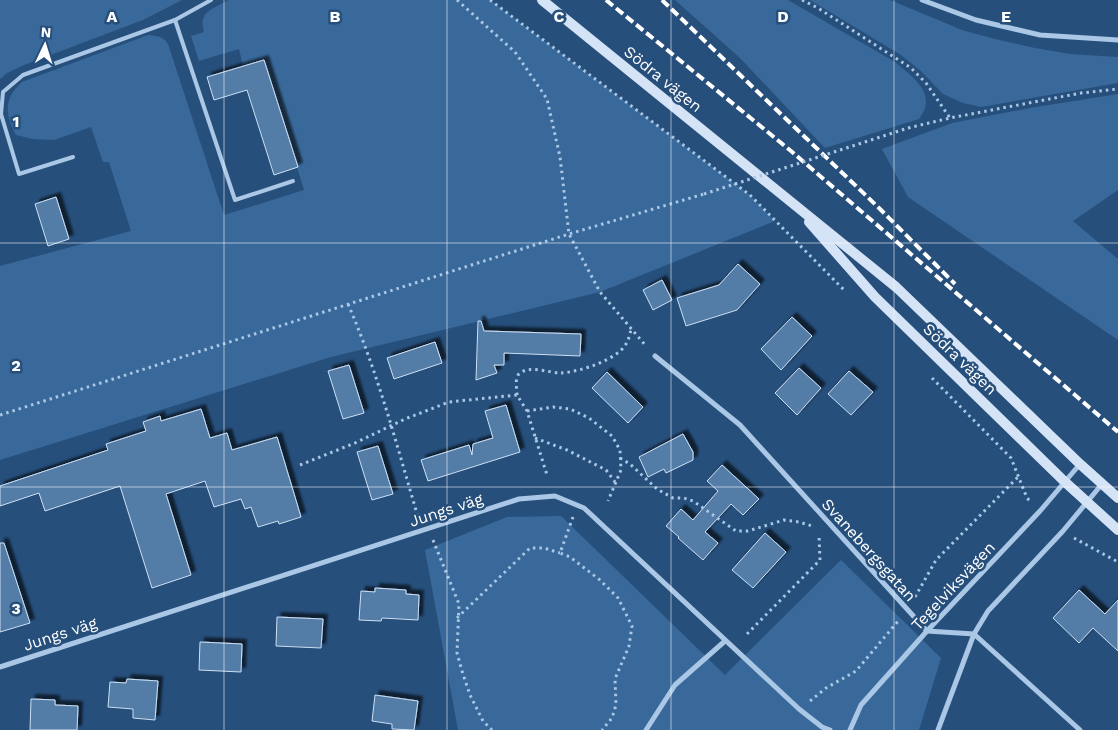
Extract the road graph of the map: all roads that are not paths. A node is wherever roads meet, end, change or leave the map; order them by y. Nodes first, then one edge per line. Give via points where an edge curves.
1 (210, 0) edge
2 (542, 0) edge
3 (922, 0) edge
4 (175, 20) junction
5 (1118, 40) edge
6 (73, 157) dead end
7 (293, 180) dead end
8 (789, 200) junction
9 (655, 356) road end
10 (1080, 464) junction
11 (1065, 482) junction
12 (1102, 484) junction
13 (1118, 498) edge
14 (1088, 502) junction
15 (1118, 530) edge
16 (928, 631) junction
17 (974, 634) junction
18 (725, 641) junction
19 (0, 667) edge
20 (646, 730) edge
21 (830, 730) edge
22 (850, 730) edge
23 (938, 730) edge
24 (1080, 730) edge

1 - 4 lane
2 - 8 main road, Södra vägen
3 - 5 street via 976,20 1040,35
4 - 6 lane via 23,75 3,92 1,114 19,174
4 - 7 lane via 235,200
8 - 10 main road, Södra vägen via 896,287
8 - 11 main road, Södra vägen via 875,297
9 - 16 street, Svanebergsgatan via 740,425
10 - 11 street, Tegelviksvägen
10 - 12 main road, Södra vägen
11 - 14 main road, Södra vägen
11 - 16 street, Tegelviksvägen
12 - 13 main road, Södra vägen
12 - 14 street
14 - 15 main road, Södra vägen
14 - 17 street via 988,611
16 - 17 street
16 - 22 street, Tegelviksvägen via 861,705
17 - 23 street
17 - 24 street
18 - 19 street, Jungs väg via 584,508 554,496 519,499
18 - 20 street via 675,685
18 - 21 street, Jungs väg via 799,709

